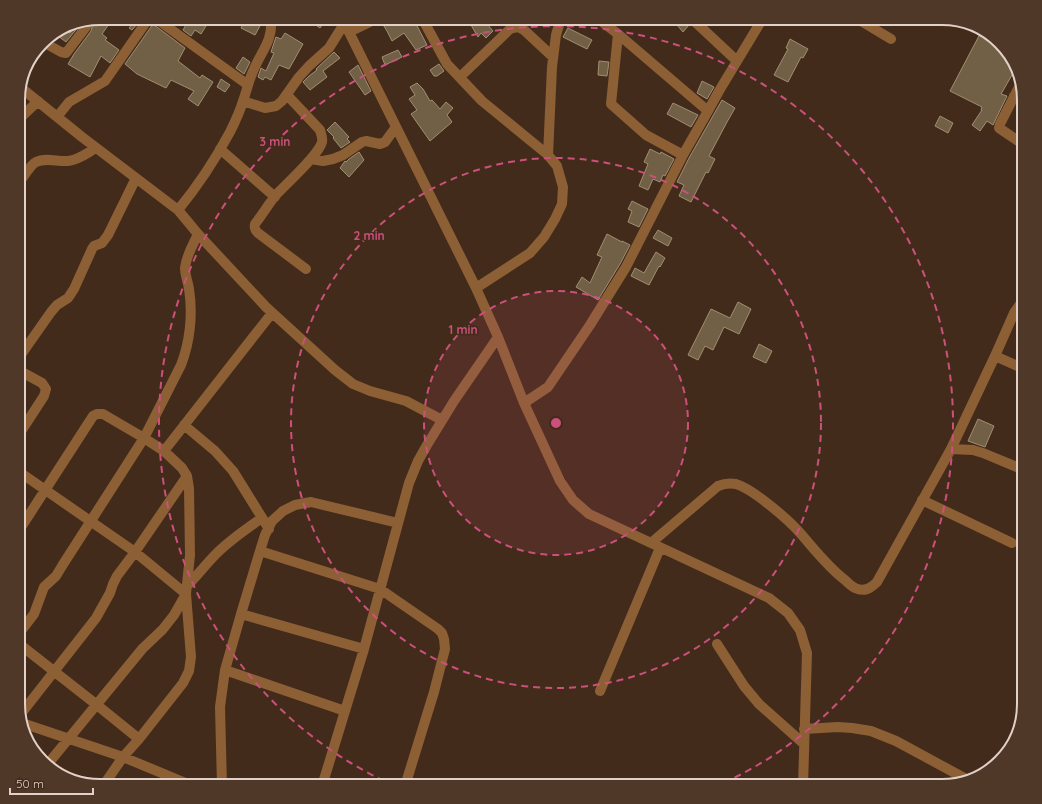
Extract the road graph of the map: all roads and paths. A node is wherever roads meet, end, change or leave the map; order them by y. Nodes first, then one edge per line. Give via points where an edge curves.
1 (144, 25) edge
2 (166, 25) edge
3 (272, 25) edge
4 (344, 25) edge
5 (345, 25) edge
6 (426, 25) edge
7 (560, 25) edge
8 (606, 25) edge
9 (699, 25) edge
10 (759, 25) edge
11 (868, 25) edge
12 (86, 27) dead end
13 (618, 34) junction
14 (891, 39) dead end
15 (49, 45) edge
16 (553, 57) junction
17 (737, 60) junction
18 (460, 77) junction
19 (248, 85) junction
20 (25, 91) edge
21 (1017, 91) edge
22 (287, 95) junction
23 (1014, 96) junction
24 (1017, 98) edge
25 (38, 101) junction
26 (243, 101) junction
27 (708, 111) junction
28 (25, 113) edge
29 (57, 116) junction
30 (396, 127) junction
31 (1017, 140) edge
32 (96, 148) junction
33 (220, 149) junction
34 (548, 155) junction
35 (683, 155) junction
36 (311, 159) junction
37 (25, 174) edge
38 (136, 178) junction
39 (274, 197) junction
40 (178, 210) junction
41 (198, 234) junction
42 (306, 269) dead end
43 (476, 288) junction
44 (1017, 309) edge
45 (272, 313) junction
46 (498, 337) junction
47 (25, 349) edge
48 (995, 356) junction
49 (1017, 366) edge
50 (25, 374) edge
51 (524, 403) junction
52 (442, 420) junction
53 (25, 425) edge
54 (184, 425) junction
55 (144, 438) junction
56 (951, 449) junction
57 (164, 451) junction
58 (1017, 467) edge
59 (25, 476) edge
60 (187, 476) junction
61 (45, 490) junction
62 (922, 500) junction
63 (262, 518) junction
64 (25, 521) edge
65 (90, 521) junction
66 (398, 524) junction
67 (269, 529) junction
68 (1012, 544) dead end
69 (656, 546) junction
70 (260, 551) junction
71 (135, 552) junction
72 (380, 589) junction
73 (187, 590) junction
74 (241, 614) junction
75 (25, 626) edge
76 (717, 644) dead end
77 (25, 648) edge
78 (364, 649) junction
79 (225, 670) junction
80 (54, 671) junction
81 (600, 691) dead end
82 (97, 705) junction
83 (25, 709) edge
84 (345, 711) junction
85 (29, 725) edge
86 (804, 729) junction
87 (69, 739) junction
88 (139, 739) junction
89 (804, 744) junction
90 (123, 757) junction
91 (51, 760) edge
92 (961, 776) edge
93 (108, 779) edge
94 (173, 779) edge
95 (222, 779) edge
96 (324, 779) edge
97 (407, 779) edge
98 (803, 779) edge

1 - 29 street via 105,81 69,102
2 - 19 street
3 - 19 street via 269,39
4 - 22 street via 329,48 299,77
5 - 30 street
6 - 18 street via 447,64
7 - 16 street
8 - 13 street
9 - 17 street
10 - 17 street
11 - 14 street
12 - 15 street via 66,53
13 - 27 street
13 - 35 street via 611,104 646,135
16 - 18 street via 518,27 510,29
16 - 34 street
17 - 27 street
18 - 34 street via 482,101
19 - 26 street
20 - 25 street
21 - 23 street
22 - 26 street via 276,106 265,108
22 - 36 street via 320,130 322,143
23 - 24 street
23 - 31 street via 999,128
25 - 28 street
25 - 29 street
26 - 33 street
27 - 35 street
29 - 32 street
30 - 36 street via 385,142 380,144 366,141 334,158 323,161
30 - 43 street
32 - 37 street via 68,161 36,162
32 - 38 street
33 - 39 street
33 - 40 street
34 - 43 street via 557,166 563,187 562,204 555,219 530,253
35 - 51 street via 626,267 590,325 548,387
36 - 39 street
38 - 40 street
38 - 47 street via 108,235 102,243 92,249 74,289 68,298 51,312
39 - 42 street via 255,224 255,230
40 - 41 street
41 - 45 street
41 - 55 street via 187,257 185,269 191,305 186,352
43 - 46 street
44 - 48 street
45 - 52 street via 353,384 406,401
45 - 54 street
46 - 51 street
46 - 52 street
48 - 49 street
48 - 56 street
50 - 53 street via 42,383 46,389
51 - 69 street via 560,481 572,500 589,514
52 - 66 street via 418,461
54 - 57 street
54 - 63 street via 214,451 233,472
55 - 57 street
55 - 61 street via 104,414 93,416
55 - 65 street
56 - 58 street via 984,453
56 - 62 street
57 - 60 street
59 - 61 street
60 - 71 street
60 - 73 street via 190,554
61 - 64 street
61 - 65 street
62 - 68 street
62 - 69 street via 877,582 863,590 854,587 838,574 779,513 736,484 725,483 718,486
63 - 67 street
63 - 73 street via 235,536 215,555
65 - 71 street
65 - 75 street via 56,576 44,587 34,614
66 - 67 street via 311,502 295,505 283,511 272,521
66 - 72 street
67 - 70 street
69 - 81 street
69 - 86 street via 769,598 788,613 800,630 807,653
70 - 72 street
70 - 74 street
71 - 73 street
71 - 80 street via 117,576 96,618
72 - 78 street
72 - 97 street via 438,629 444,639 445,649 434,692
73 - 82 street via 174,615 143,648
73 - 88 street via 191,657 189,671 183,683
74 - 78 street
74 - 79 street
76 - 89 street via 759,704
77 - 80 street
78 - 84 street
79 - 84 street
79 - 95 street via 220,707
80 - 82 street
80 - 83 street
82 - 87 street
82 - 88 street
84 - 96 street
85 - 87 street
86 - 89 street
86 - 92 street via 838,727 871,731 896,741
87 - 90 street
87 - 91 street
88 - 90 street
89 - 98 street
90 - 93 street
90 - 94 street

